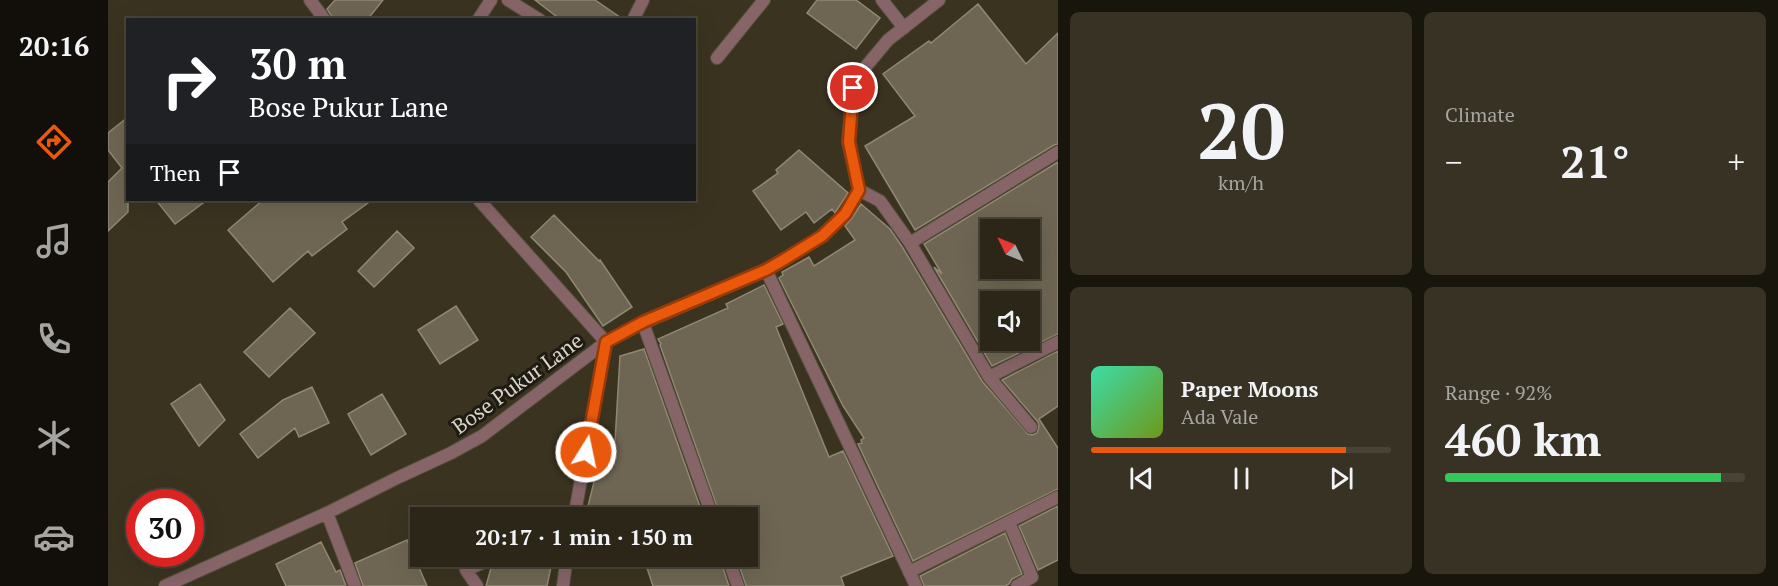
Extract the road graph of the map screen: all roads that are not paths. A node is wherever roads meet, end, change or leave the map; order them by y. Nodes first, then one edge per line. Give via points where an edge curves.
1 (310, 0) edge
2 (491, 0) edge
3 (508, 0) edge
4 (643, 0) edge
5 (764, 0) edge
6 (882, 0) edge
7 (939, 0) edge
8 (324, 18) edge
9 (479, 18) edge
10 (537, 18) edge
11 (634, 18) edge
12 (904, 28) junction
13 (717, 58) dead end
14 (1058, 152) edge
15 (859, 190) junction
16 (480, 201) edge
17 (910, 243) junction
18 (766, 270) junction
19 (643, 322) junction
20 (606, 342) junction
21 (1058, 342) edge
22 (989, 377) junction
23 (1031, 427) dead end
24 (1058, 497) edge
25 (576, 507) edge
26 (709, 507) edge
27 (327, 513) junction
28 (1010, 522) junction
29 (473, 567) edge
30 (566, 567) edge
31 (731, 567) edge
32 (909, 572) junction
33 (165, 586) edge
34 (355, 586) edge
35 (477, 586) edge
36 (563, 586) edge
37 (738, 586) edge
38 (916, 586) edge
39 (1017, 586) edge

1 - 8 street
2 - 9 street
3 - 10 street
4 - 11 street
5 - 13 street
6 - 12 street
7 - 12 street
12 - 15 street via 888,40 853,88 849,142
14 - 17 street
15 - 17 street via 880,201
15 - 18 street, Bose Pukur Lane via 845,214 822,236
16 - 20 street
17 - 22 street
18 - 19 street, Bose Pukur Lane
18 - 32 street
19 - 20 street, Bose Pukur Lane
19 - 26 street
20 - 25 street
20 - 27 street, Bose Pukur Lane via 482,436
21 - 22 street
22 - 23 street
24 - 28 street
27 - 33 street, Bose Pukur Lane
27 - 34 street
28 - 32 street
28 - 39 street via 1032,577
29 - 35 street via 466,570
30 - 36 street
31 - 37 street
32 - 38 street

